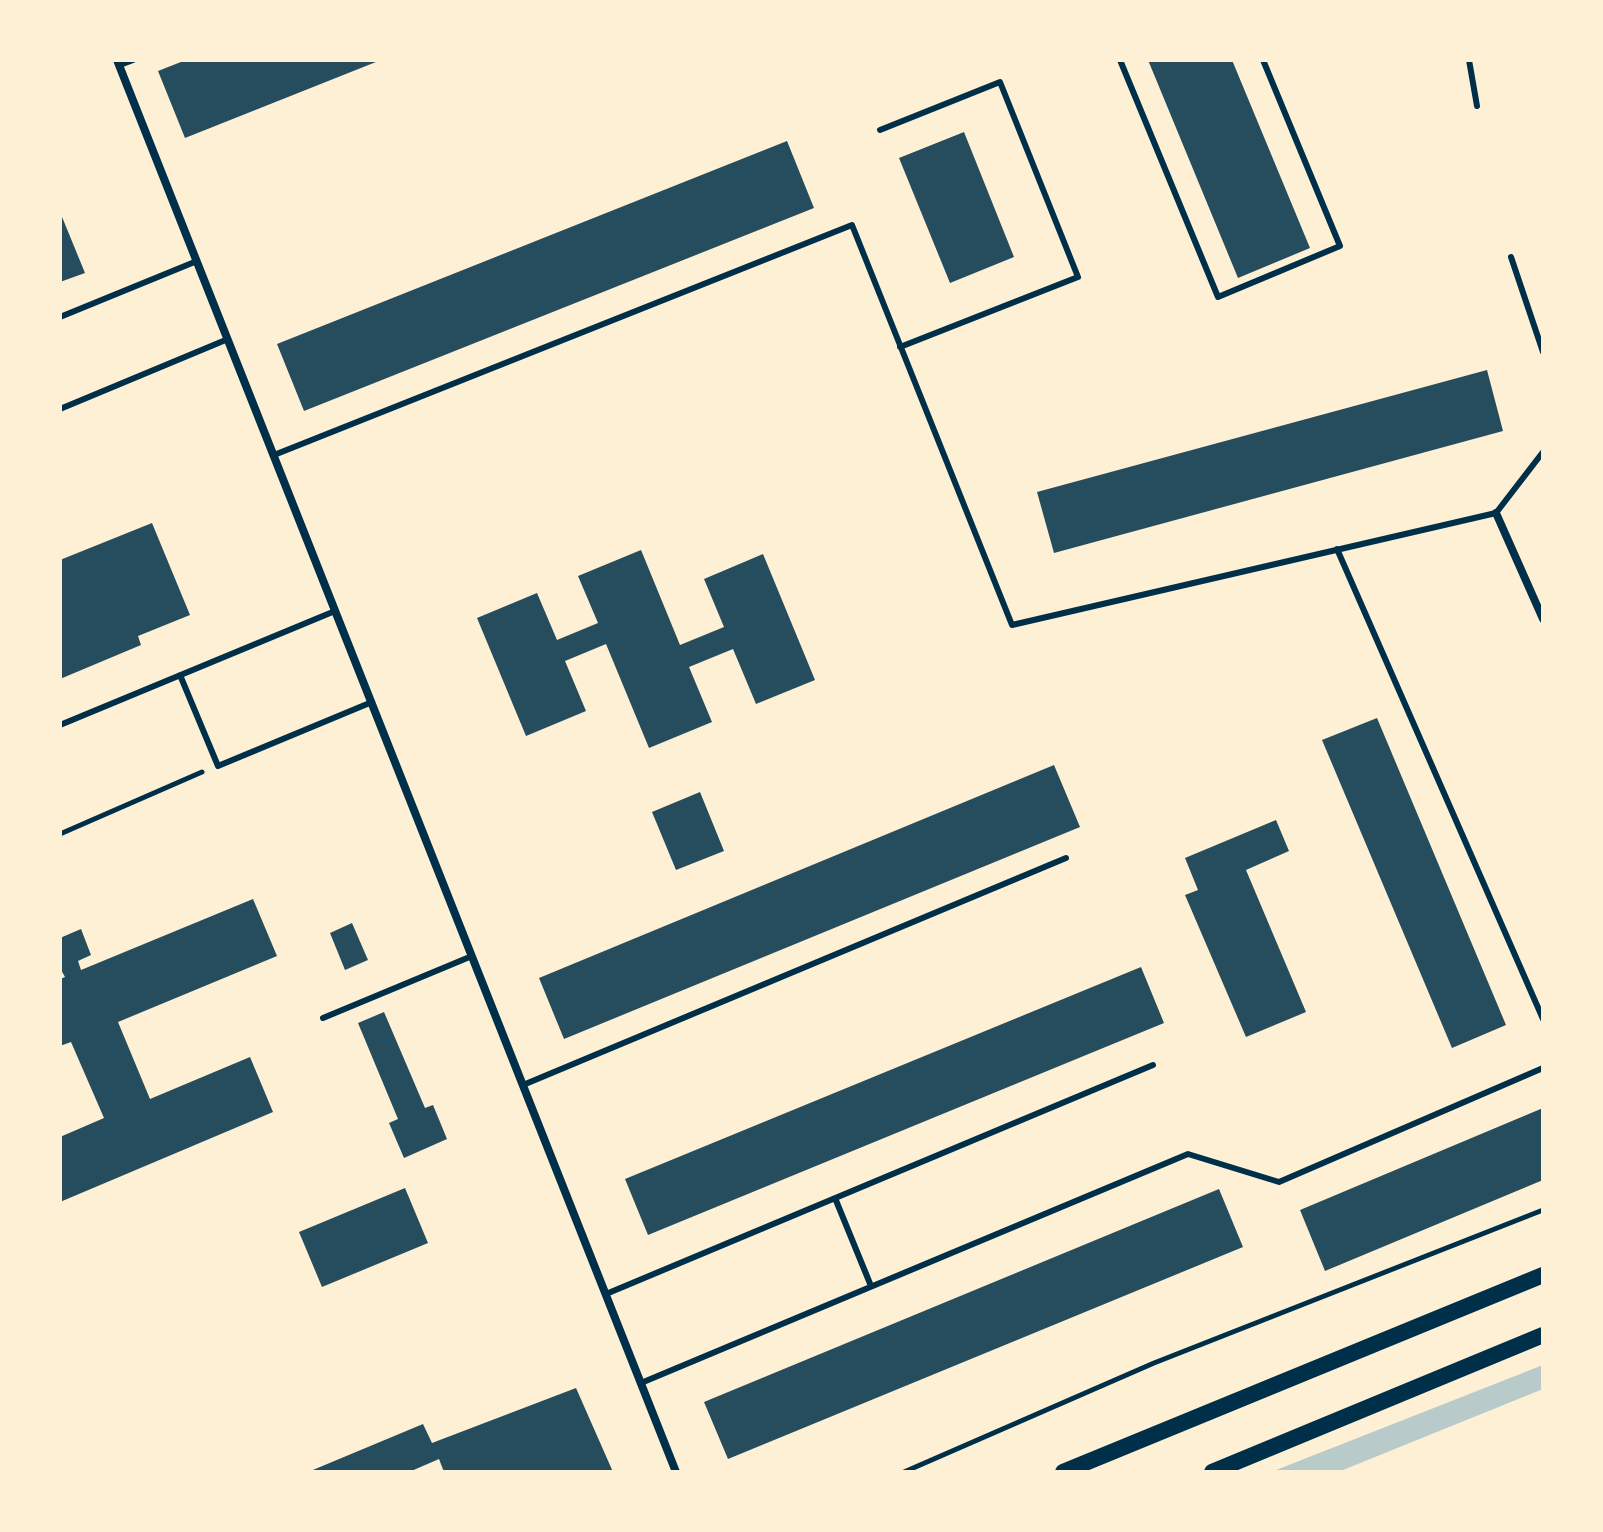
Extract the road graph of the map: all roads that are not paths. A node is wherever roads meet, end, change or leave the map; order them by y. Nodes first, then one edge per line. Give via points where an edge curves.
1 (133, 60) edge
2 (1120, 60) edge
3 (1263, 60) edge
4 (1469, 60) edge
5 (118, 63) edge
6 (1477, 106) dead end
7 (880, 130) dead end
8 (1511, 257) dead end
9 (197, 261) junction
10 (60, 317) edge
11 (228, 339) junction
12 (900, 347) junction
13 (1543, 352) edge
14 (60, 409) edge
15 (1543, 452) edge
16 (274, 455) junction
17 (1496, 513) junction
18 (1337, 549) junction
19 (335, 611) junction
20 (1543, 619) edge
21 (180, 675) junction
22 (372, 702) junction
23 (60, 725) edge
24 (1066, 858) dead end
25 (472, 956) junction
26 (323, 1018) dead end
27 (1543, 1019) edge
28 (1153, 1065) dead end
29 (1543, 1068) edge
30 (523, 1085) junction
31 (835, 1198) junction
32 (1543, 1275) edge
33 (871, 1286) junction
34 (606, 1294) junction
35 (1543, 1335) edge
36 (641, 1383) junction
37 (676, 1472) edge
38 (1063, 1472) edge
39 (1212, 1472) edge

1 - 5 lane
2 - 3 lane via 1218,297 1340,246
4 - 6 lane
5 - 9 street
7 - 12 lane via 1000,82 1078,277
8 - 13 lane
9 - 10 lane
9 - 11 street
11 - 14 lane
11 - 16 street
12 - 16 lane via 852,225
12 - 18 lane via 1012,625
15 - 17 lane
16 - 19 street
17 - 18 lane
17 - 20 street
18 - 27 lane
19 - 21 lane
19 - 22 street
21 - 22 lane via 218,766
21 - 23 lane
22 - 25 street
24 - 30 lane
25 - 26 lane
25 - 30 street
28 - 31 lane
29 - 33 lane via 1279,1182 1188,1154
30 - 34 street
31 - 33 lane
31 - 34 lane
32 - 38 main road
33 - 36 lane
34 - 36 street
35 - 39 main road
36 - 37 street

